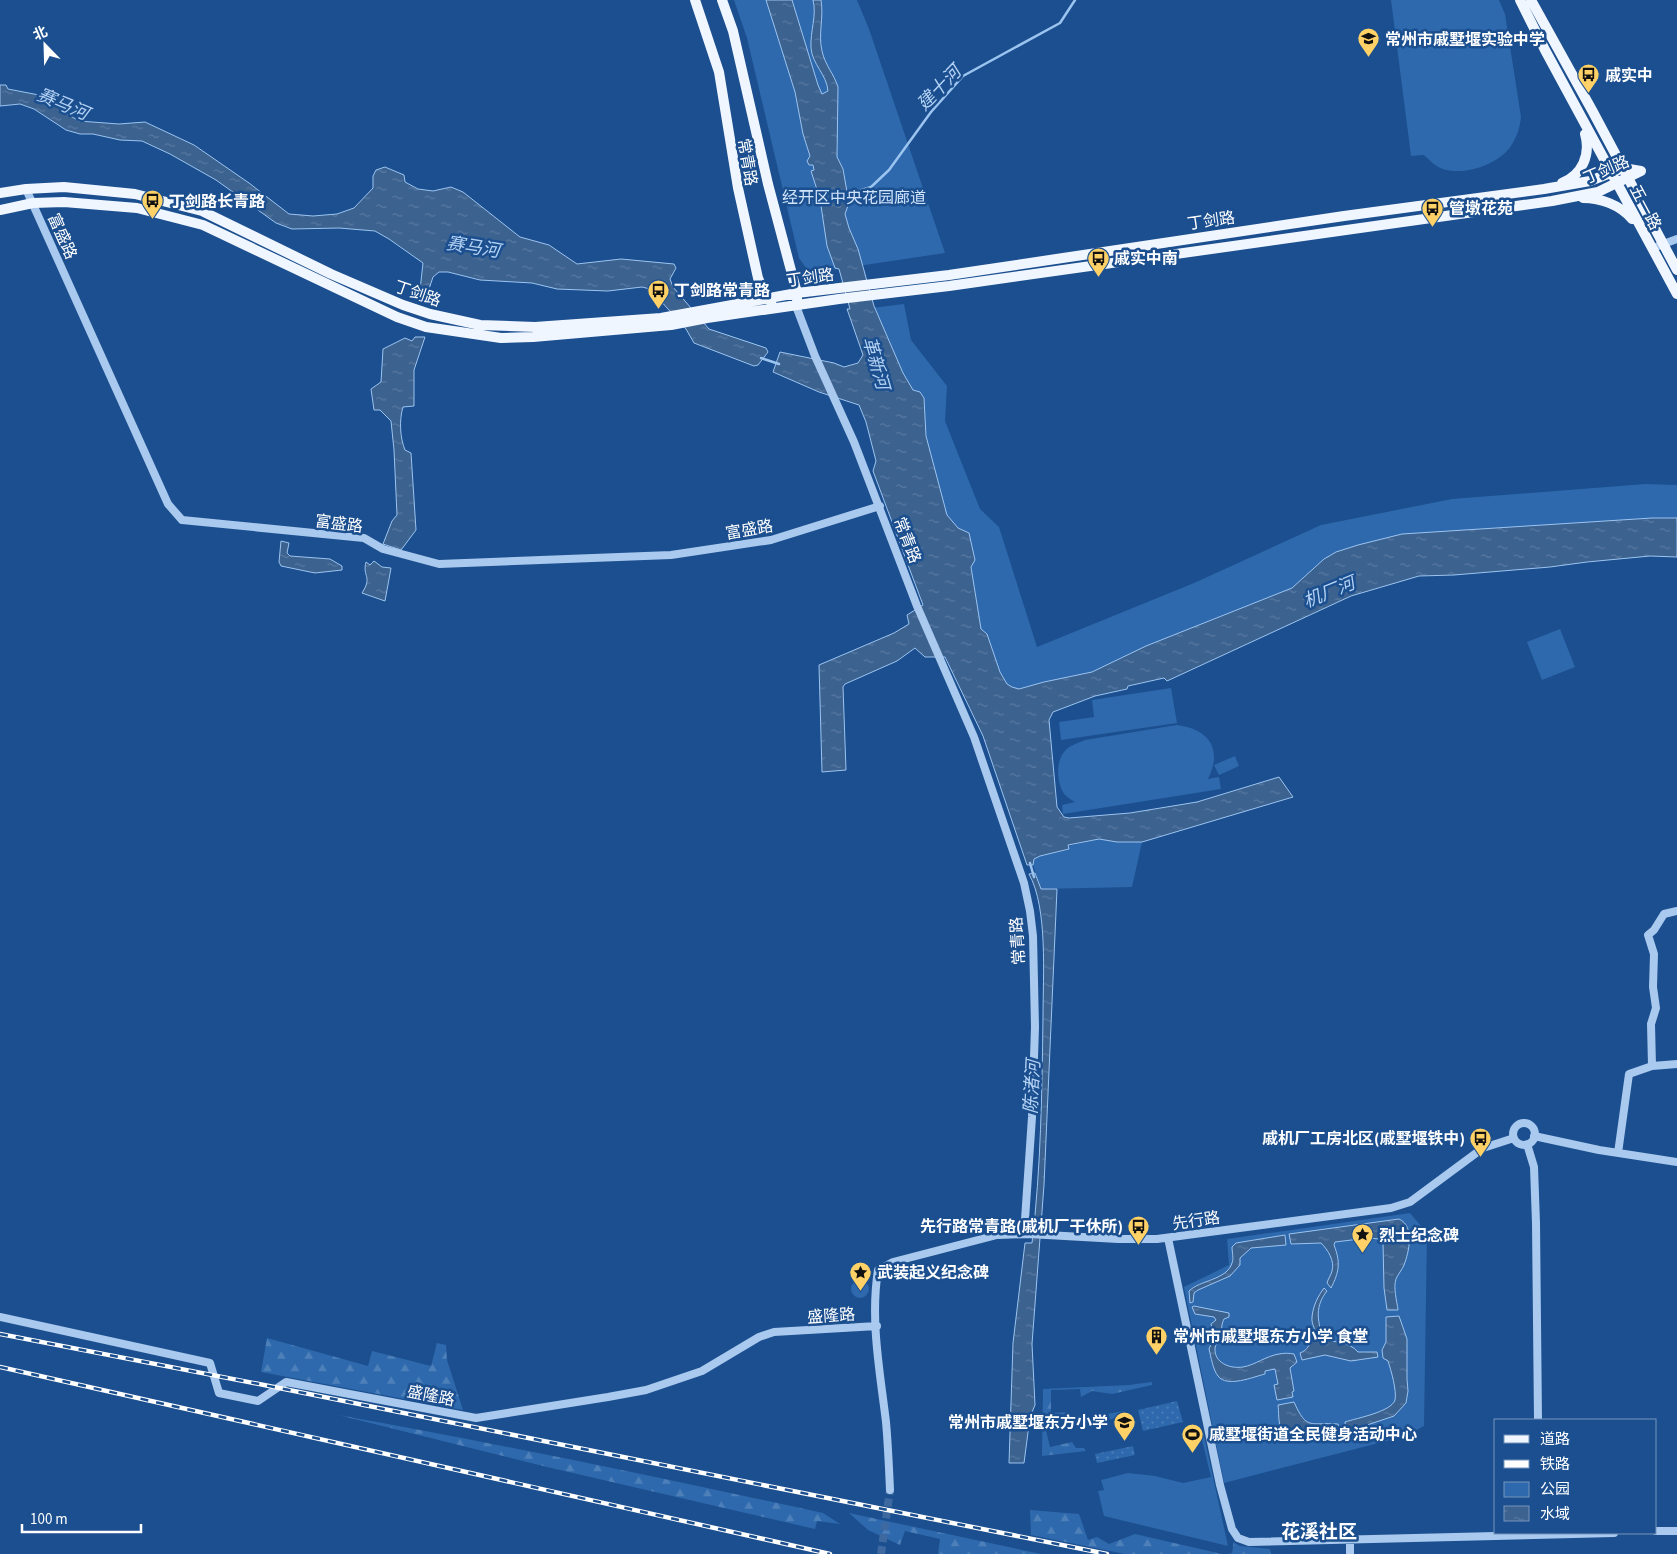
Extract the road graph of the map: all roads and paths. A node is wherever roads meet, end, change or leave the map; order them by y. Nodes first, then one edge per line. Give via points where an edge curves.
1 (695, 0) edge
2 (722, 0) edge
3 (1520, 0) edge
4 (1531, 0) edge
5 (1580, 116) junction
6 (1623, 168) junction
7 (1611, 173) junction
8 (1628, 178) junction
9 (1617, 184) junction
10 (1550, 188) junction
11 (26, 189) junction
12 (0, 193) edge
13 (1564, 198) junction
14 (33, 203) junction
15 (0, 210) edge
16 (1641, 228) junction
17 (1677, 239) edge
18 (1663, 243) junction
19 (1652, 249) junction
20 (1677, 270) edge
21 (797, 293) junction
22 (1677, 294) edge
23 (767, 299) junction
24 (796, 306) junction
25 (704, 314) junction
26 (880, 506) junction
27 (1677, 911) edge
28 (1677, 1064) edge
29 (1652, 1066) junction
30 (1534, 1136) junction
31 (1514, 1138) junction
32 (1526, 1144) junction
33 (1618, 1154) junction
34 (1677, 1162) edge
35 (1027, 1234) junction
36 (1168, 1238) junction
37 (0, 1317) edge
38 (877, 1326) junction
39 (1538, 1419) edge
40 (890, 1490) tunnel mouth
41 (1657, 1531) edge
42 (1677, 1531) edge
43 (1540, 1534) edge
44 (1350, 1540) junction
45 (1350, 1554) edge

1 - 23 main road, 常青路 via 718,72 738,188 758,278
2 - 21 main road, 常青路 via 733,31
3 - 5 main road, 五一路
4 - 6 main road, 五一路
5 - 7 main road, 五一路
5 - 10 main road via 1588,145 1583,167 1570,180
6 - 7 main road, 丁剑路
6 - 8 main road, 丁剑路 via 1641,171
7 - 9 main road, 五一路
7 - 10 main road, 丁剑路
8 - 9 main road, 丁剑路
8 - 18 main road, 五一路
9 - 13 main road, 丁剑路 via 1598,192
9 - 16 main road, 五一路
10 - 21 main road, 丁剑路 via 949,275
11 - 12 main road, 丁剑路
11 - 14 street, 富盛路
11 - 25 main road, 丁剑路 via 64,187 135,194 202,211 402,306 472,323 535,327
13 - 16 main road via 1594,198 1610,203 1627,213
13 - 24 main road, 丁剑路
14 - 15 main road, 丁剑路
14 - 25 main road, 丁剑路 via 137,208 203,225 397,317 426,327 500,338 534,337 671,325
14 - 26 street, 富盛路 via 168,504 182,520 364,538 383,549 439,564 671,555 771,540
16 - 19 main road, 五一路
17 - 18 street
18 - 19 street
18 - 20 main road, 五一路
19 - 22 main road, 五一路
21 - 23 main road, 丁剑路
21 - 24 main road, 常青路
23 - 24 main road
23 - 25 main road, 丁剑路
24 - 25 main road, 丁剑路
24 - 26 street, 常青路
26 - 35 street, 常青路 via 917,606 974,737 1016,856 1030,912 1035,1027
27 - 29 street via 1664,914 1648,935 1654,954 1656,1008 1651,1024
28 - 29 street
29 - 33 street via 1629,1074
30 - 31 street via 1530,1125 1521,1123 1514,1129
30 - 32 street
30 - 33 street
31 - 32 street via 1519,1144
31 - 36 street, 先行路 via 1483,1148 1410,1202 1390,1208
32 - 39 street via 1534,1167
33 - 34 street
35 - 36 street, 先行路
35 - 38 street, 先行路 via 997,1234 893,1262 878,1270
36 - 44 street via 1220,1485 1235,1534 1249,1542
37 - 38 street, 盛隆路 via 210,1363 219,1393 258,1401 286,1382 476,1418 646,1390 702,1371 774,1332
38 - 40 street, 先行路
41 - 42 street
43 - 44 street
44 - 45 street

